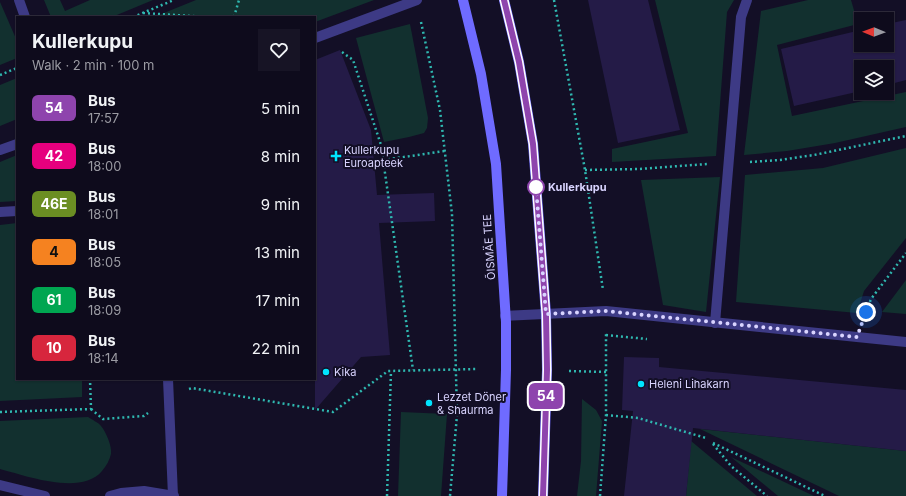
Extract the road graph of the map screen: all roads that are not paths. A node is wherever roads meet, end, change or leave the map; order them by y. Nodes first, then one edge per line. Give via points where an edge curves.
1 (19, 0) edge
2 (416, 0) edge
3 (463, 0) edge
4 (504, 0) edge
5 (747, 0) edge
6 (26, 16) edge
7 (318, 37) edge
8 (16, 144) edge
9 (0, 150) edge
10 (16, 211) edge
11 (0, 212) edge
12 (546, 314) junction
13 (505, 316) junction
14 (715, 322) junction
15 (906, 342) edge
16 (168, 380) edge
17 (0, 485) edge
18 (45, 496) edge
19 (110, 496) edge
20 (173, 496) edge
21 (502, 496) edge
22 (543, 496) edge

1 - 6 street
2 - 7 street
3 - 13 main road, ÕISMÄE TEE via 480,74 496,164
4 - 12 main road via 519,62 533,144
5 - 14 street via 741,18
8 - 9 street
10 - 11 street
12 - 13 street
12 - 14 street via 606,311
12 - 22 main road
13 - 21 main road, ÕISMÄE TEE
14 - 15 street
16 - 20 street
17 - 18 street
19 - 20 street via 144,491

